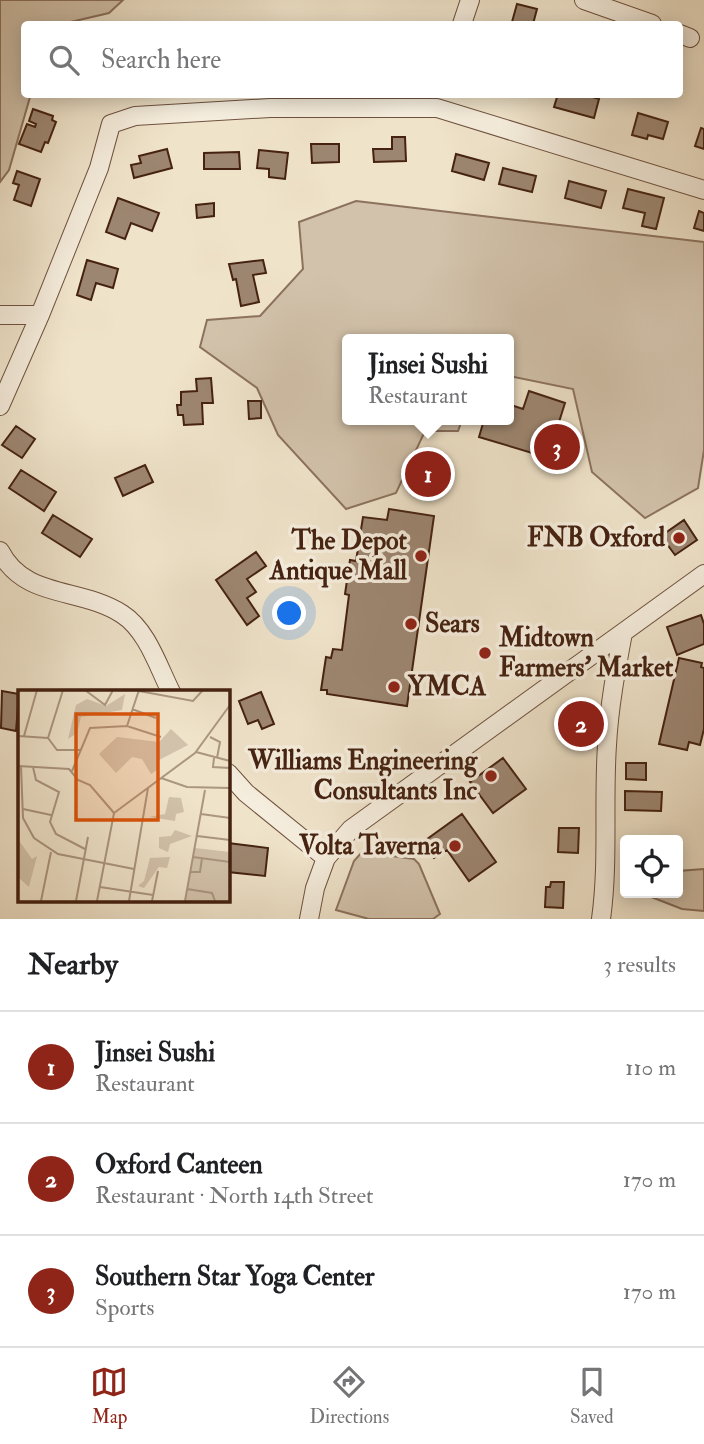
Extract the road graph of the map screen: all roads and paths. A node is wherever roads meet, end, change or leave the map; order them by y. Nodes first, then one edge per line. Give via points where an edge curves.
1 (470, 0) edge
2 (584, 0) edge
3 (463, 21) edge
4 (644, 21) edge
5 (439, 102) edge
6 (704, 190) edge
7 (0, 315) edge
8 (40, 315) junction
9 (0, 405) edge
10 (0, 551) edge
11 (704, 574) edge
12 (623, 632) junction
13 (171, 690) edge
14 (229, 774) edge
15 (326, 858) junction
16 (309, 919) edge
17 (601, 919) edge

1 - 3 street
2 - 4 street
5 - 6 street
5 - 8 street via 118,120 111,124 99,168
7 - 8 street
8 - 9 street
10 - 13 street via 17,575 39,587 90,598 124,615 149,645
11 - 12 street
12 - 15 street via 359,823
12 - 17 street via 607,746
14 - 15 street
15 - 16 street

